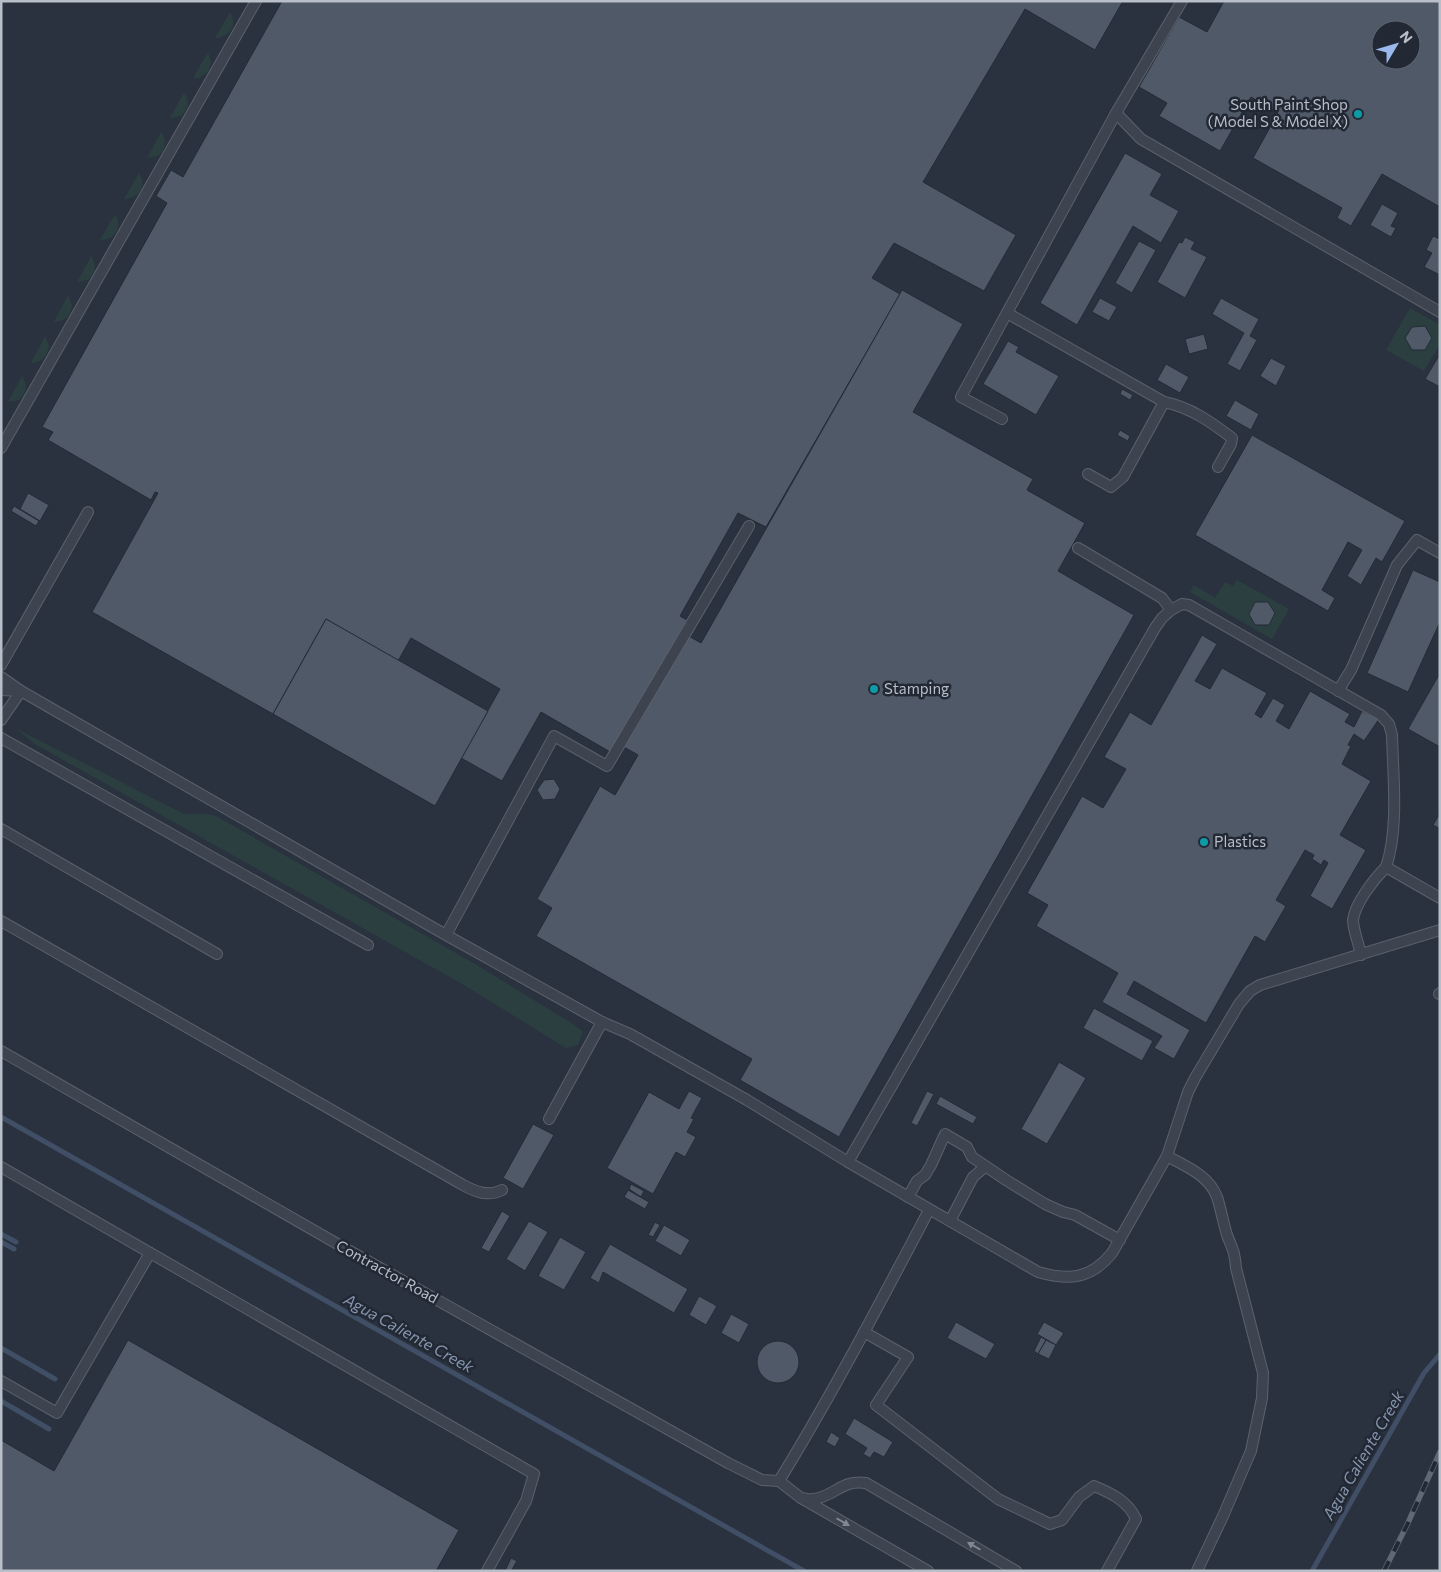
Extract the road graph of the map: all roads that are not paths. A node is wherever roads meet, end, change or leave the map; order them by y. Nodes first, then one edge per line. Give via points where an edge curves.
1 (256, 1) edge
2 (1182, 1) edge
3 (1116, 113) junction
4 (1440, 312) edge
5 (1006, 313) junction
6 (1164, 402) junction
7 (1002, 419) dead end
8 (1, 448) edge
9 (1218, 467) dead end
10 (1088, 474) dead end
11 (88, 512) dead end
12 (749, 526) dead end
13 (1078, 548) dead end
14 (1440, 553) edge
15 (1171, 610) junction
16 (1, 665) edge
17 (1, 677) edge
18 (1, 690) edge
19 (21, 691) junction
20 (1338, 691) junction
21 (1, 720) edge
22 (1, 738) edge
23 (1, 829) edge
24 (1386, 867) junction
25 (1440, 898) edge
26 (1, 921) edge
27 (1440, 930) edge
28 (446, 935) junction
29 (368, 945) dead end
30 (218, 954) dead end
31 (1361, 955) junction
32 (602, 1022) junction
33 (1, 1051) edge
34 (549, 1119) dead end
35 (1167, 1156) junction
36 (848, 1162) junction
37 (1, 1167) edge
38 (985, 1167) junction
39 (502, 1190) dead end
40 (908, 1197) junction
41 (929, 1210) junction
42 (950, 1221) junction
43 (1120, 1240) junction
44 (150, 1253) junction
45 (864, 1332) junction
46 (1, 1381) edge
47 (779, 1481) junction
48 (801, 1498) junction
49 (487, 1571) edge
50 (928, 1571) edge
51 (1016, 1571) edge
52 (1107, 1571) edge
53 (1197, 1571) edge

1 - 8 lane
2 - 3 lane
3 - 4 lane via 1141,139
3 - 5 lane
5 - 6 lane
5 - 7 lane via 961,396
6 - 9 lane via 1178,405 1213,423 1232,438
6 - 10 lane via 1123,477 1111,487
11 - 16 lane
12 - 28 lane via 607,766 554,736
13 - 15 lane via 1162,598
14 - 20 lane via 1417,540 1397,565 1351,670
15 - 20 lane via 1182,604 1189,605
15 - 36 lane via 1155,628
17 - 19 lane
18 - 19 lane
19 - 21 lane
19 - 28 lane
20 - 24 lane via 1382,715 1389,724 1392,735 1394,836
22 - 29 lane
23 - 30 lane
24 - 25 lane
24 - 31 lane via 1375,878 1353,921
26 - 39 lane via 463,1185 484,1194
27 - 31 lane
28 - 32 lane
31 - 35 lane via 1260,985 1250,991 1239,1004 1192,1085
32 - 34 lane
32 - 36 lane via 688,1067
33 - 47 lane, Contractor Road via 728,1463 762,1480
35 - 43 lane
35 - 53 lane via 1200,1175 1216,1195 1234,1250 1263,1373 1262,1398 1251,1451
36 - 40 lane
37 - 44 lane
38 - 40 lane via 972,1157 967,1147 945,1134 926,1175 917,1181
38 - 42 lane via 973,1177
38 - 43 lane via 1045,1204 1075,1215
40 - 41 lane
41 - 42 lane
41 - 45 lane
42 - 43 lane via 1038,1272 1055,1277 1090,1273 1103,1264
44 - 46 lane via 57,1414
44 - 49 lane via 534,1474 526,1501
45 - 47 lane
45 - 52 lane via 908,1357 876,1404 998,1499 1050,1524 1062,1520 1078,1497 1094,1486 1112,1494 1131,1509 1136,1519
47 - 48 lane
48 -> 50 lane
51 -> 48 lane via 866,1483 846,1484 812,1500

